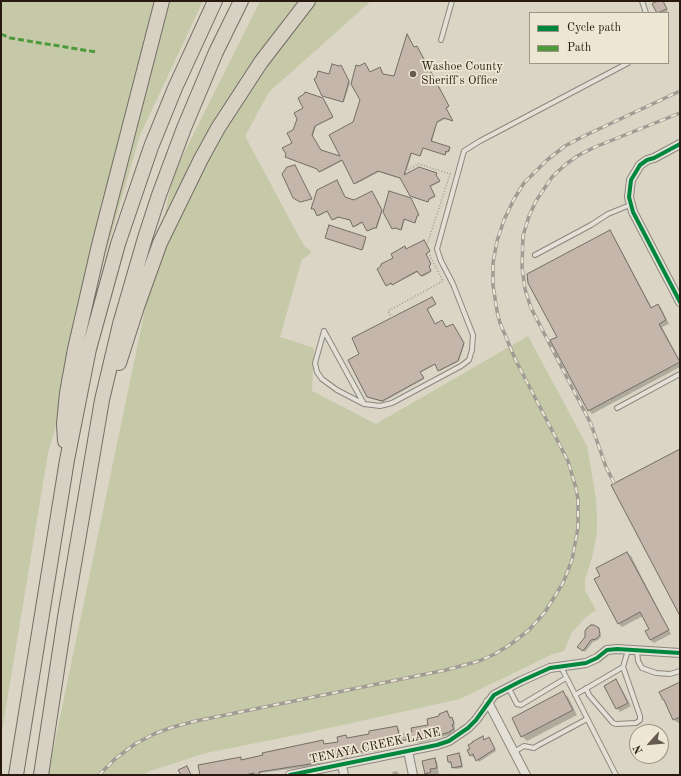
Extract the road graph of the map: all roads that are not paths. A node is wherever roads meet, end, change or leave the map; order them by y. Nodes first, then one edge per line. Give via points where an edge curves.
1 (162, 1) edge
2 (215, 1) edge
3 (241, 1) edge
4 (308, 1) edge
5 (452, 1) edge
6 (642, 1) edge
7 (646, 12) edge
8 (441, 40) dead end
9 (626, 64) edge
10 (680, 144) edge
11 (630, 205) junction
12 (535, 255) dead end
13 (680, 302) edge
14 (680, 374) edge
15 (364, 404) junction
16 (617, 408) dead end
17 (97, 430) junction
18 (67, 460) junction
19 (628, 650) junction
20 (637, 650) junction
21 (680, 653) edge
22 (560, 666) junction
23 (623, 667) junction
24 (680, 671) edge
25 (566, 678) junction
26 (508, 687) junction
27 (586, 688) junction
28 (575, 695) junction
29 (488, 702) junction
30 (588, 719) junction
31 (408, 751) junction
32 (514, 752) junction
33 (342, 764) junction
34 (16, 775) edge
35 (40, 775) edge
36 (290, 775) edge
37 (344, 775) edge
38 (413, 775) edge
39 (526, 775) edge
40 (616, 775) edge

1 - 18 highway via 76,349 64,424
2 - 18 highway via 175,88 128,212 106,283
3 - 17 highway via 184,128 159,195 120,324
4 - 17 highway via 259,65 218,128 185,190 147,278 107,410
5 - 8 lane
6 - 7 lane
9 - 15 lane via 464,151 437,249 473,335 469,360 392,403 380,406
10 - 11 street via 640,166 631,180
11 - 12 lane via 608,214
11 - 13 street
14 - 16 lane
15 - 15 lane via 339,359 324,331 315,363 318,372 322,379 337,390
17 - 35 highway
18 - 34 highway
19 - 20 street, TENAYA CREEK LANE
19 - 22 street, TENAYA CREEK LANE via 607,650 586,663
19 - 23 lane
20 - 21 street, TENAYA CREEK LANE
20 - 24 lane via 642,668 656,673 670,674
22 - 25 lane
22 - 26 street, TENAYA CREEK LANE
23 - 27 lane
23 - 27 lane via 640,716 639,722 613,723
25 - 26 lane via 521,705 517,704
25 - 28 lane
26 - 29 street, TENAYA CREEK LANE
27 - 28 lane
28 - 30 lane
29 - 31 street, TENAYA CREEK LANE via 476,720 459,735 437,745
29 - 32 street
30 - 32 lane via 534,748 524,746
30 - 40 lane
31 - 33 street, TENAYA CREEK LANE
31 - 38 street
32 - 39 street
33 - 36 street, TENAYA CREEK LANE
33 - 37 street

